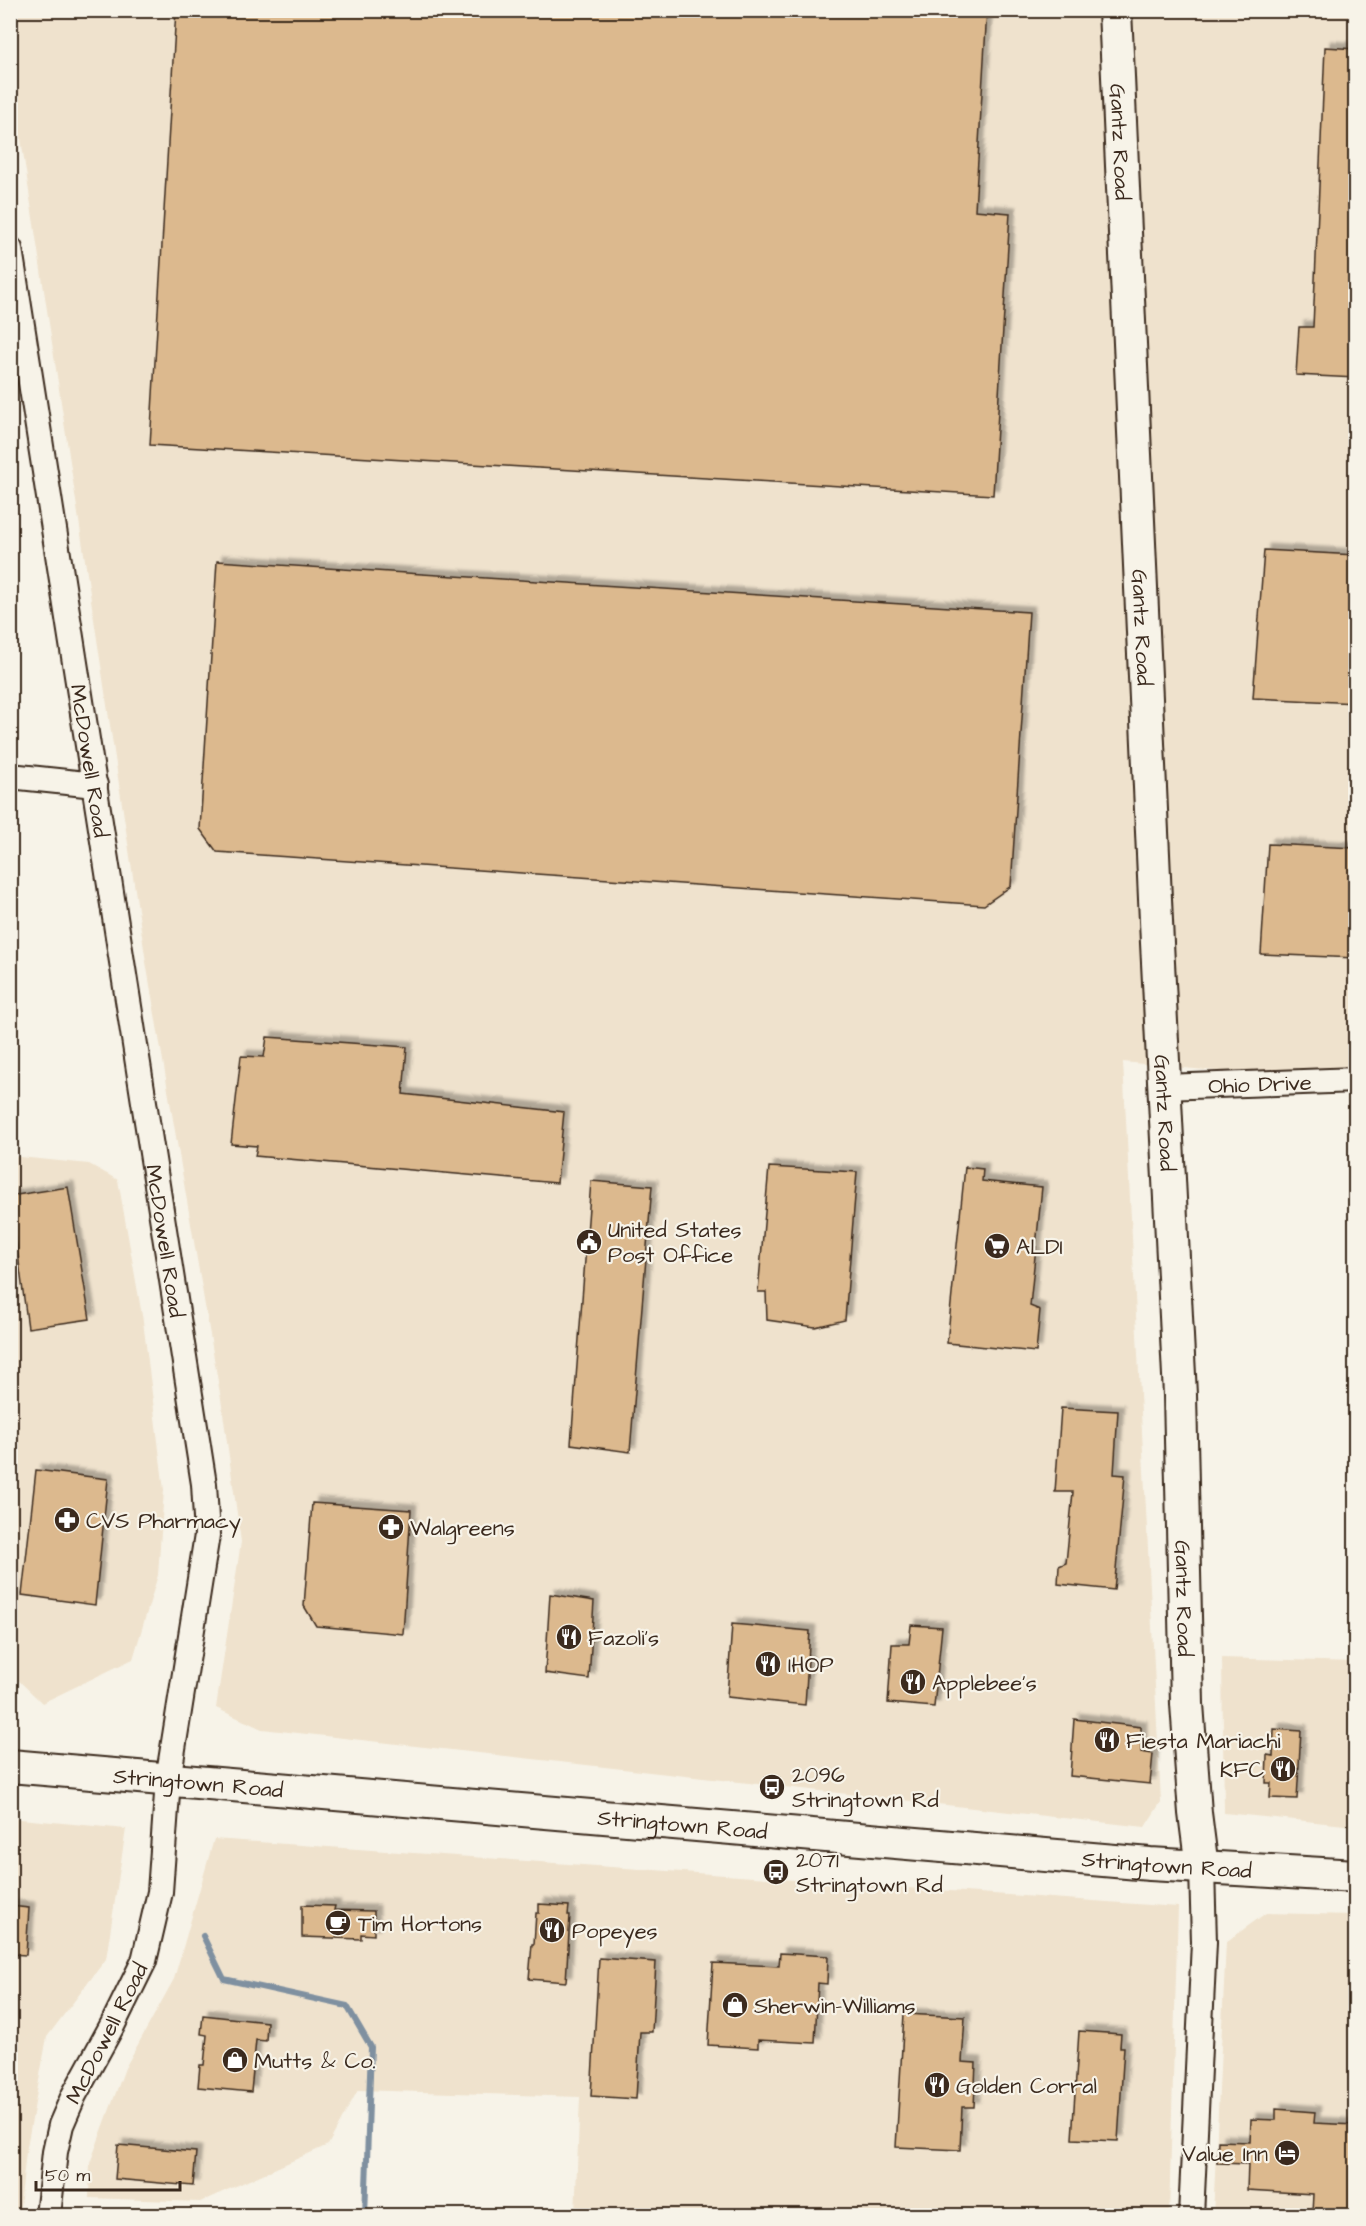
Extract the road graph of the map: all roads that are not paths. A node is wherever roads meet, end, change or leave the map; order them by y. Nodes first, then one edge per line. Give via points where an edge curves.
1 (1115, 10) edge
2 (10, 249) edge
3 (10, 776) edge
4 (95, 785) junction
5 (1356, 1080) edge
6 (1164, 1087) junction
7 (10, 1766) edge
8 (168, 1780) junction
9 (1202, 1868) junction
10 (1356, 1876) edge
11 (48, 2216) edge
12 (1191, 2216) edge

1 - 6 main road, Gantz Road
2 - 4 street, McDowell Road
3 - 4 street
4 - 8 street, McDowell Road via 204,1484 207,1535
5 - 6 street, Ohio Drive
6 - 9 main road, Gantz Road via 1180,1395 1187,1704
7 - 8 main road, Stringtown Road
8 - 9 main road, Stringtown Road
8 - 11 street, McDowell Road via 160,1892 144,1961 61,2125
9 - 10 main road, Stringtown Road
9 - 12 street, Gantz Road via 1204,1942

